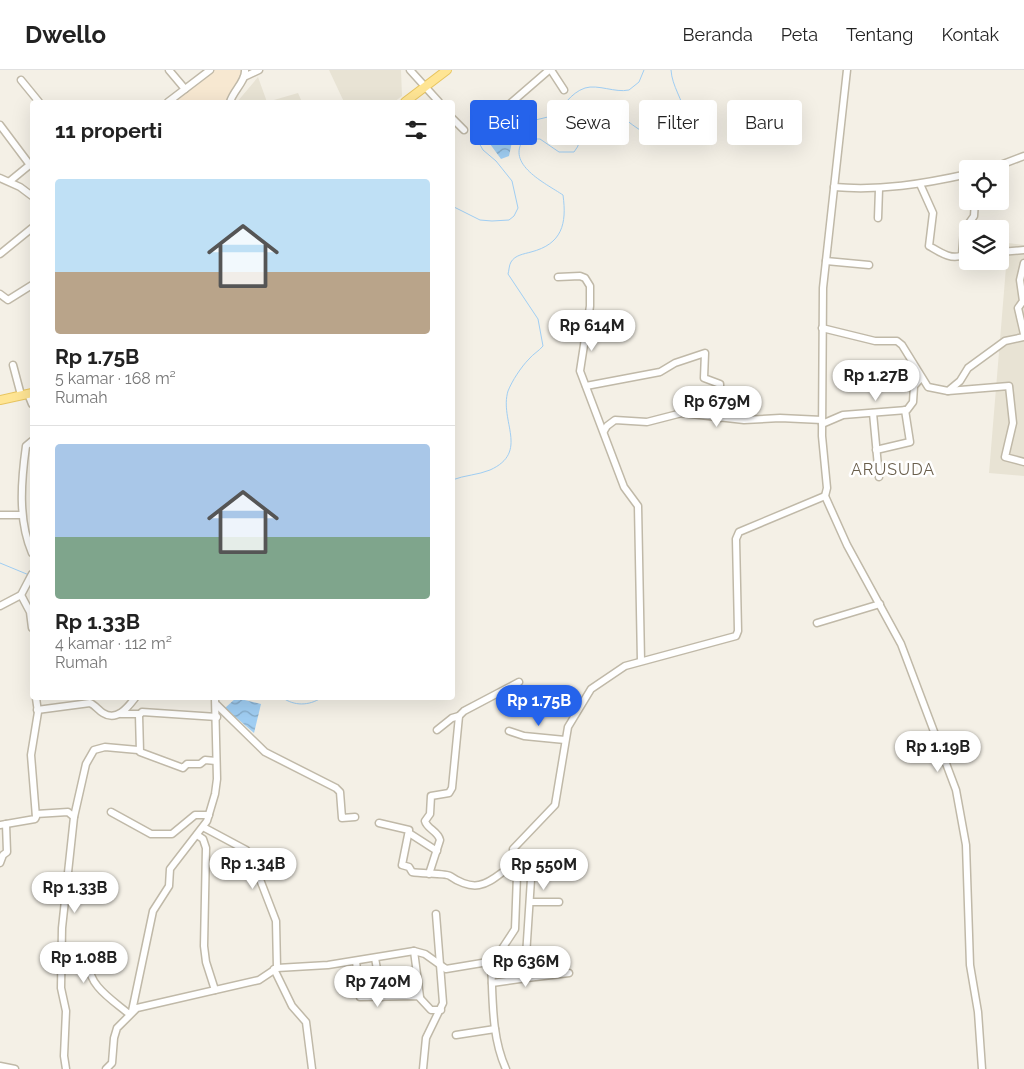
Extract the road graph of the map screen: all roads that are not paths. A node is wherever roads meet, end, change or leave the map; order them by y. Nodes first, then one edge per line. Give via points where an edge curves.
1 (169, 70) edge
2 (210, 70) edge
3 (259, 70) edge
4 (410, 70) edge
5 (447, 70) edge
6 (550, 70) edge
7 (847, 70) edge
8 (244, 74) edge
9 (21, 80) dead end
10 (424, 87) junction
11 (185, 89) junction
12 (564, 90) dead end
13 (37, 100) edge
14 (171, 100) edge
15 (231, 100) edge
16 (408, 100) edge
17 (437, 100) edge
18 (515, 100) edge
19 (455, 121) edge
20 (0, 125) edge
21 (464, 130) dead end
22 (1024, 156) edge
23 (1009, 162) edge
24 (30, 163) edge
25 (30, 165) edge
26 (959, 176) edge
27 (0, 178) edge
28 (10, 181) junction
29 (920, 184) junction
30 (834, 188) junction
31 (879, 189) junction
32 (30, 195) edge
33 (878, 218) dead end
34 (30, 230) edge
35 (1024, 250) edge
36 (1009, 251) edge
37 (0, 254) edge
38 (959, 256) edge
39 (826, 261) junction
40 (1024, 263) edge
41 (869, 265) dead end
42 (558, 277) dead end
43 (30, 287) edge
44 (0, 294) edge
45 (822, 328) junction
46 (1024, 335) edge
47 (13, 365) dead end
48 (921, 378) junction
49 (586, 386) junction
50 (948, 391) junction
51 (27, 394) edge
52 (0, 400) edge
53 (906, 410) junction
54 (873, 413) junction
55 (720, 418) junction
56 (822, 422) junction
57 (604, 431) junction
58 (30, 443) edge
59 (876, 450) junction
60 (1024, 462) edge
61 (879, 476) dead end
62 (825, 496) junction
63 (0, 515) edge
64 (22, 515) junction
65 (30, 547) edge
66 (30, 578) edge
67 (21, 594) junction
68 (880, 604) junction
69 (0, 606) edge
70 (30, 612) edge
71 (818, 623) dead end
72 (641, 662) junction
73 (519, 682) dead end
74 (36, 700) edge
75 (133, 700) edge
76 (216, 701) edge
77 (37, 710) junction
78 (121, 714) junction
79 (140, 714) junction
80 (459, 716) junction
81 (217, 717) junction
82 (437, 730) dead end
83 (510, 731) dead end
84 (565, 740) junction
85 (138, 750) junction
86 (216, 761) junction
87 (111, 812) dead end
88 (36, 814) junction
89 (209, 815) junction
90 (74, 817) junction
91 (355, 817) dead end
92 (379, 823) dead end
93 (3, 825) edge
94 (203, 827) junction
95 (409, 833) junction
96 (197, 835) junction
97 (437, 851) junction
98 (0, 863) edge
99 (515, 864) junction
100 (430, 874) junction
101 (530, 902) junction
102 (559, 902) dead end
103 (436, 914) dead end
104 (414, 951) junction
105 (107, 954) dead end
106 (526, 956) junction
107 (375, 958) junction
108 (494, 960) junction
109 (356, 961) junction
110 (441, 967) junction
111 (276, 968) junction
112 (569, 973) dead end
113 (527, 978) junction
114 (492, 983) junction
115 (215, 990) junction
116 (382, 997) junction
117 (420, 997) junction
118 (441, 1010) junction
119 (131, 1012) junction
120 (495, 1029) junction
121 (456, 1035) dead end
122 (0, 1066) edge
123 (15, 1069) edge
124 (66, 1069) edge
125 (106, 1069) edge
126 (312, 1069) edge
127 (423, 1069) edge
128 (506, 1069) edge
129 (982, 1069) edge

1 - 11 street
2 - 11 street
3 - 8 street
4 - 10 street
5 - 10 main road
6 - 12 street
6 - 18 street
7 - 30 street
8 - 15 street
9 - 13 street
10 - 16 main road
10 - 17 street
11 - 14 street
19 - 21 street
20 - 24 street
22 - 23 street
25 - 28 street
26 - 29 street
27 - 28 street
28 - 32 street
29 - 31 street
29 - 38 street via 932,213 929,246 953,257
30 - 31 street
30 - 39 street
31 - 33 street
34 - 37 street
35 - 36 street
39 - 41 street
39 - 45 street
40 - 46 street via 1020,278 1023,301 1018,308
42 - 49 street via 580,276 590,286 590,306 579,366
43 - 44 street via 8,300
45 - 48 street via 875,341 897,341
45 - 56 street
46 - 50 street via 1005,341 968,368
47 - 51 street
48 - 50 street via 931,389
48 - 53 street via 914,386 913,404
49 - 55 street via 660,372 705,353 704,378 720,384
49 - 57 street
50 - 60 street via 1009,386 1013,423 1005,457
51 - 52 main road
53 - 54 street
53 - 59 street via 910,442
54 - 56 street
54 - 59 street
55 - 56 street
55 - 57 street via 682,413 647,422 615,420
56 - 62 street
57 - 72 street via 625,490 638,506
58 - 64 street via 26,446
59 - 61 street
62 - 68 street via 847,545
62 - 72 street via 739,532 736,539 736,636
63 - 64 street
64 - 65 street
66 - 67 street
67 - 69 street
67 - 70 street
68 - 71 street
68 - 129 street via 901,644 956,790 966,844 970,965 978,1012
72 - 84 street via 622,667 591,688 569,723
73 - 80 street
74 - 77 street
75 - 78 street
76 - 81 street
76 - 91 street via 265,752 336,788 340,793 342,818
77 - 78 street via 90,702 105,714
77 - 88 street via 31,755
78 - 79 street
79 - 81 street via 158,712
79 - 85 street
80 - 82 street
80 - 97 street via 452,788 449,793 431,796 430,814 425,821 439,835
81 - 86 street
83 - 84 street via 524,736
84 - 99 street via 555,805 515,845
85 - 86 street via 182,768 204,760
85 - 90 street via 105,747 94,750 86,764
86 - 89 street via 217,779
87 - 89 street via 151,834 172,834 195,815
88 - 90 street via 68,812
88 - 93 street via 34,819
89 - 94 street
90 - 124 street via 62,928 61,988 66,1011
92 - 95 street via 408,830
93 - 98 street via 7,852
94 - 96 street
94 - 111 street via 246,850 251,856 276,922
95 - 97 street
95 - 100 street via 402,865 410,867 412,872
96 - 115 street via 206,848 204,946
96 - 119 street via 170,869 169,886 153,911
97 - 100 street
99 - 100 street via 477,886 454,881 449,876
99 - 101 street via 524,861 532,864
99 - 108 street via 518,875 515,929
101 - 102 street
101 - 106 street
103 - 110 street
104 - 107 street
104 - 110 street via 425,954
104 - 117 street
105 - 119 street via 90,961 90,973 104,993
106 - 108 street
106 - 113 street
107 - 109 street
107 - 116 street
108 - 110 street via 451,969
108 - 114 street
109 - 111 street
109 - 116 street via 359,996
110 - 118 street
111 - 115 street via 260,980
111 - 126 street via 292,1006 306,1022
112 - 113 street
113 - 114 street
114 - 120 street
115 - 119 street via 142,1006
116 - 117 street
117 - 118 street via 430,1010
118 - 127 street via 426,1038
119 - 125 street via 115,1033 112,1063
120 - 121 street
120 - 128 street via 498,1050
122 - 123 street

